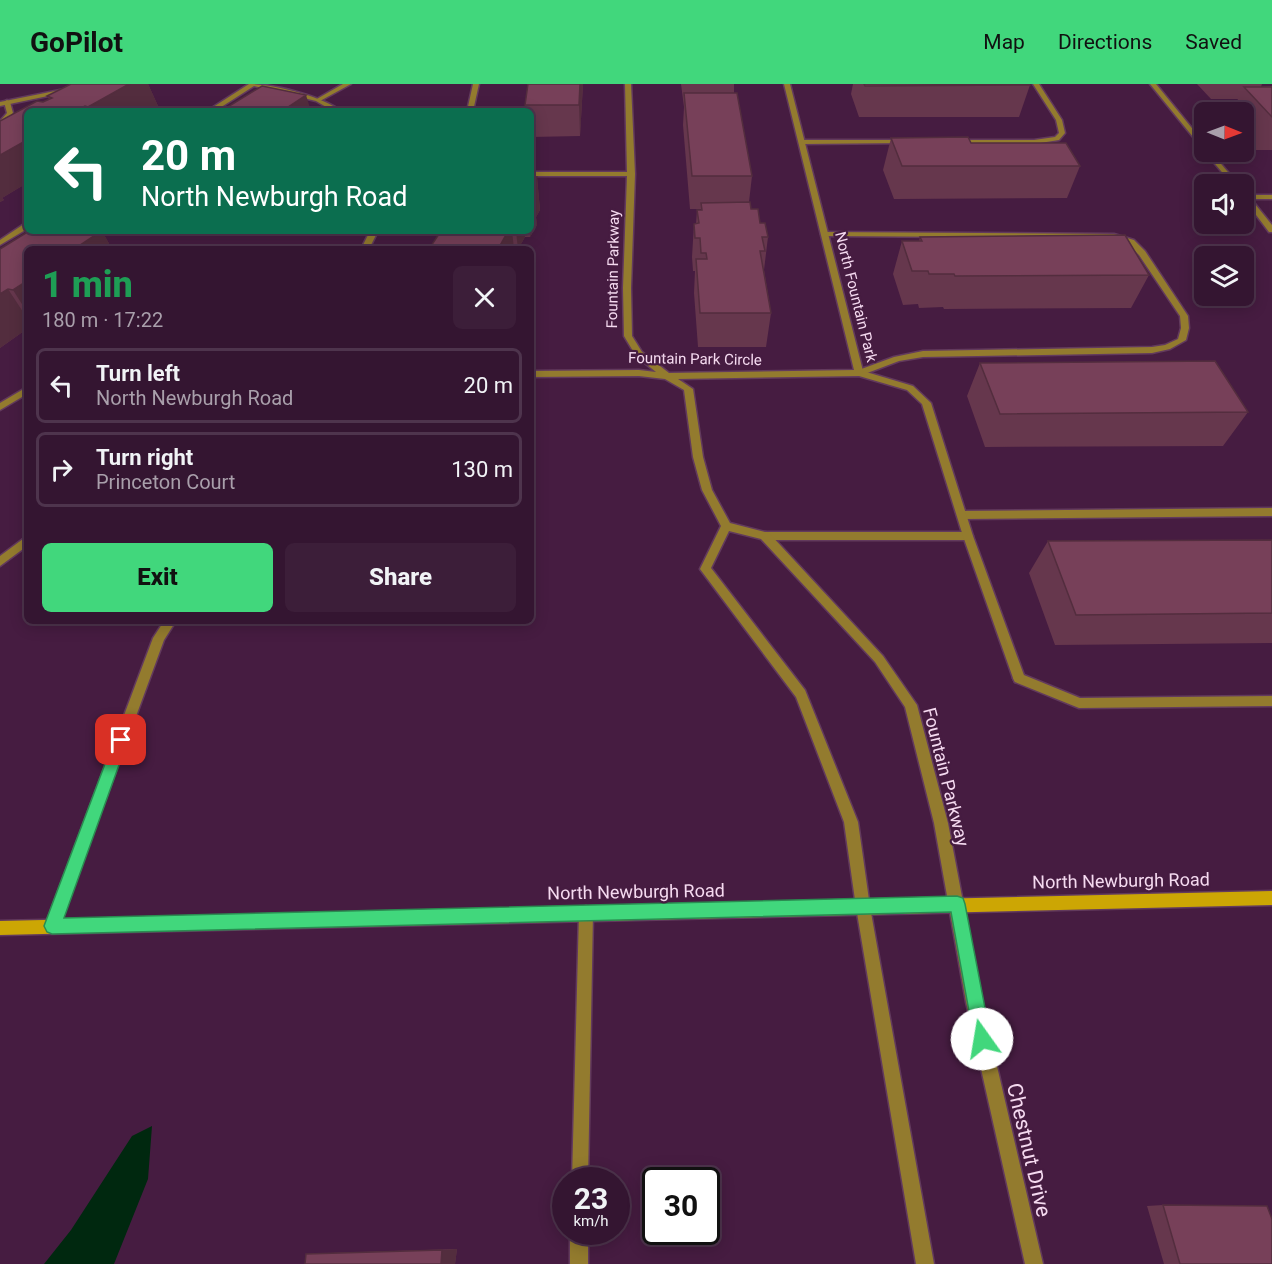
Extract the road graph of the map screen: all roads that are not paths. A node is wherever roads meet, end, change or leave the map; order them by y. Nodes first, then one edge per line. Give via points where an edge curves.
1 (253, 84) edge
2 (348, 84) edge
3 (476, 84) edge
4 (628, 84) edge
5 (787, 84) edge
6 (1036, 84) edge
7 (1153, 84) edge
8 (74, 89) edge
9 (318, 100) junction
10 (4, 103) edge
11 (215, 108) edge
12 (333, 108) edge
13 (471, 108) edge
14 (0, 125) edge
15 (1194, 135) edge
16 (802, 142) junction
17 (918, 142) edge
18 (941, 142) edge
19 (1216, 162) edge
20 (534, 174) edge
21 (632, 174) junction
22 (1227, 174) edge
23 (1254, 196) edge
24 (1272, 197) edge
25 (1254, 208) edge
26 (24, 228) edge
27 (1272, 230) edge
28 (825, 234) junction
29 (0, 243) edge
30 (859, 373) junction
31 (534, 374) edge
32 (667, 376) junction
33 (24, 392) edge
34 (0, 407) edge
35 (1272, 512) edge
36 (962, 515) junction
37 (726, 526) junction
38 (765, 536) junction
39 (968, 536) junction
40 (24, 542) edge
41 (0, 562) edge
42 (168, 624) edge
43 (1272, 701) edge
44 (1272, 898) edge
45 (957, 904) junction
46 (863, 907) junction
47 (586, 913) junction
48 (52, 926) junction
49 (0, 928) edge
50 (580, 1167) edge
51 (579, 1245) edge
52 (579, 1264) edge
53 (925, 1264) edge
54 (1034, 1264) edge

1 - 9 street
1 - 11 street
2 - 9 street
3 - 13 street
4 - 21 street, Fountain Parkway
5 - 16 street, North Fountain Park
6 - 18 street via 1059,120 1062,134 1057,138 1034,142
7 - 15 street
8 - 10 street
9 - 12 street
10 - 14 street via 10,113
16 - 17 street
16 - 28 street, North Fountain Park
19 - 22 street
20 - 21 street
21 - 32 street, Fountain Parkway via 628,336 639,354
23 - 24 street
25 - 27 street
26 - 29 street
28 - 30 street, North Fountain Park
28 - 30 street via 1112,236 1131,242 1142,253 1184,316 1182,340 1152,350 923,354
30 - 32 street, Fountain Park Circle
30 - 36 street, North Fountain Park via 910,388 926,403
31 - 32 street, Fountain Park Circle
32 - 37 street, Fountain Parkway via 688,389 707,490
33 - 34 street
35 - 36 street
36 - 39 street, North Fountain Park
37 - 38 street
37 - 46 street via 705,569 801,694 851,822
38 - 39 street
38 - 45 street, Fountain Parkway via 879,659 911,705
39 - 43 street, North Fountain Park via 1019,678 1079,704
40 - 41 street
42 - 48 street via 159,638
44 - 45 main road, North Newburgh Road
45 - 46 main road, North Newburgh Road
45 - 54 street, Chestnut Drive via 974,1002
46 - 47 main road, North Newburgh Road
46 - 53 street
47 - 48 main road, North Newburgh Road
47 - 50 street
48 - 49 main road, North Newburgh Road
51 - 52 street

